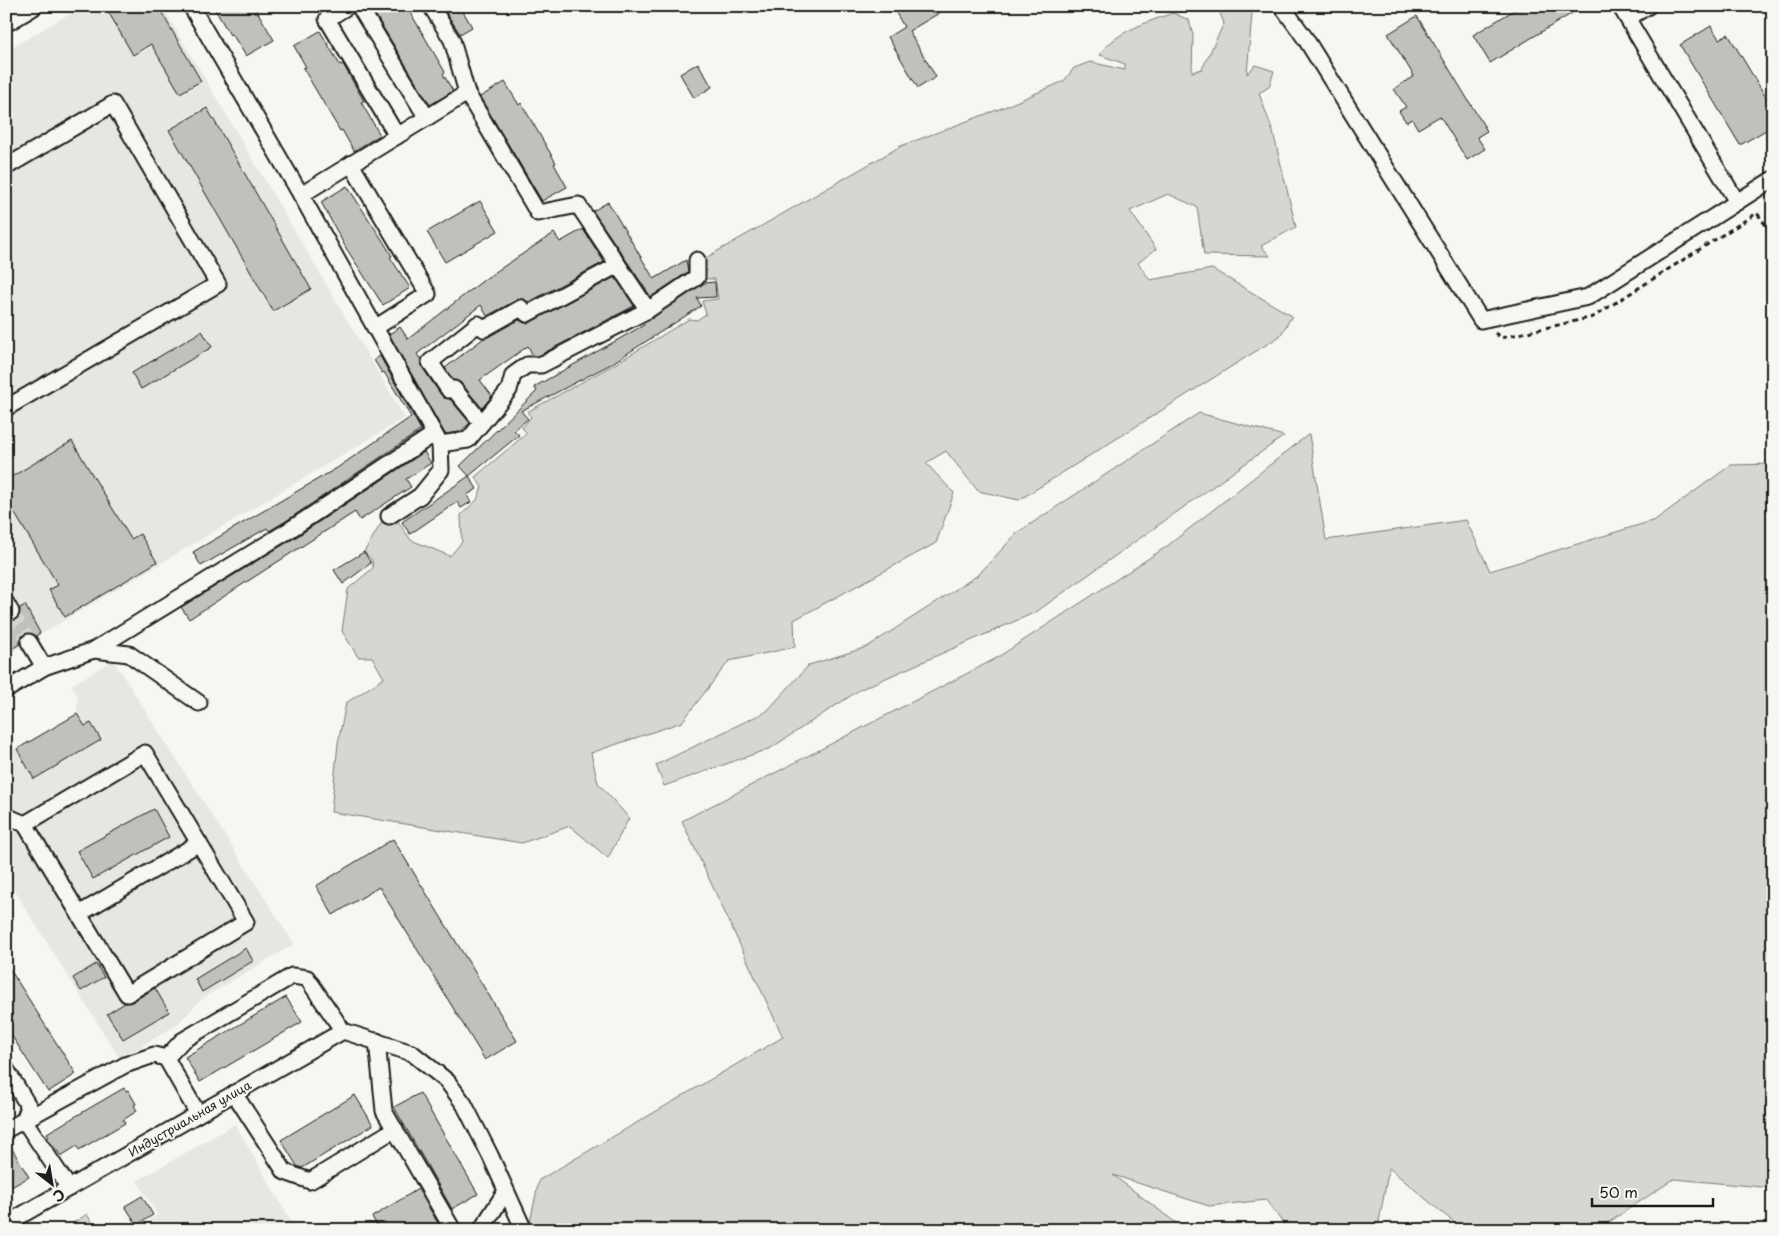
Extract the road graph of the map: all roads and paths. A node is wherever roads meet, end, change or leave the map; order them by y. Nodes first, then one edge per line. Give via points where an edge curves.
1 (191, 6) edge
2 (348, 6) edge
3 (359, 6) edge
4 (431, 6) edge
5 (1282, 6) edge
6 (1648, 6) edge
7 (1624, 12) edge
8 (467, 93) junction
9 (427, 118) junction
10 (398, 136) junction
11 (351, 164) junction
12 (6, 167) edge
13 (1773, 179) edge
14 (301, 195) junction
15 (1737, 202) junction
16 (697, 260) dead end
17 (618, 265) junction
18 (648, 310) junction
19 (375, 328) junction
20 (6, 408) edge
21 (482, 423) junction
22 (437, 439) junction
23 (389, 516) dead end
24 (30, 642) tunnel mouth
25 (94, 650) junction
26 (44, 667) junction
27 (6, 690) edge
28 (199, 703) dead end
29 (6, 816) edge
30 (25, 824) junction
31 (199, 843) junction
32 (78, 914) junction
33 (343, 1031) junction
34 (377, 1041) junction
35 (166, 1058) junction
36 (6, 1069) edge
37 (234, 1093) junction
38 (198, 1114) junction
39 (24, 1120) junction
40 (395, 1129) junction
41 (6, 1130) edge
42 (69, 1188) junction
43 (506, 1191) junction
44 (13, 1225) edge
45 (454, 1230) edge
46 (481, 1230) edge
47 (524, 1230) edge

1 - 14 street
2 - 10 street via 327,19
3 - 9 street
4 - 8 street via 452,40
5 - 15 street via 1481,320 1588,297
6 - 7 street
7 - 15 street
8 - 9 street
8 - 17 street via 538,213 578,206
9 - 10 street
10 - 11 street
11 - 14 street
11 - 19 street via 428,294
12 - 20 street via 113,104 218,284
13 - 15 street
14 - 19 street
16 - 18 street via 697,277
17 - 18 street
17 - 21 street via 527,314 521,308 484,329 478,324 430,362 449,390 454,389
18 - 21 street via 541,365 527,365 513,375 509,390
19 - 22 street
21 - 22 street via 468,440
22 - 23 street via 441,470 420,496
22 - 25 street
24 - 26 street
25 - 26 street
25 - 28 street via 129,654
26 - 27 street
29 - 30 street
30 - 31 street via 145,753
30 - 32 street
31 - 32 street
31 - 32 street via 246,922 126,994
33 - 34 street
33 - 35 street via 307,978 292,976 182,1041
33 - 37 street, Индустриальная улица
34 - 40 street via 384,1111
34 - 43 street via 412,1053 448,1081 464,1104
35 - 38 street
35 - 39 street via 154,1055 126,1065
36 - 39 street via 29,1108
37 - 38 street, Индустриальная улица
37 - 40 street via 285,1172 310,1181
38 - 42 street, Индустриальная улица
39 - 41 street
39 - 42 street
40 - 45 street
42 - 44 street, Индустриальная улица
43 - 46 street
43 - 47 street

